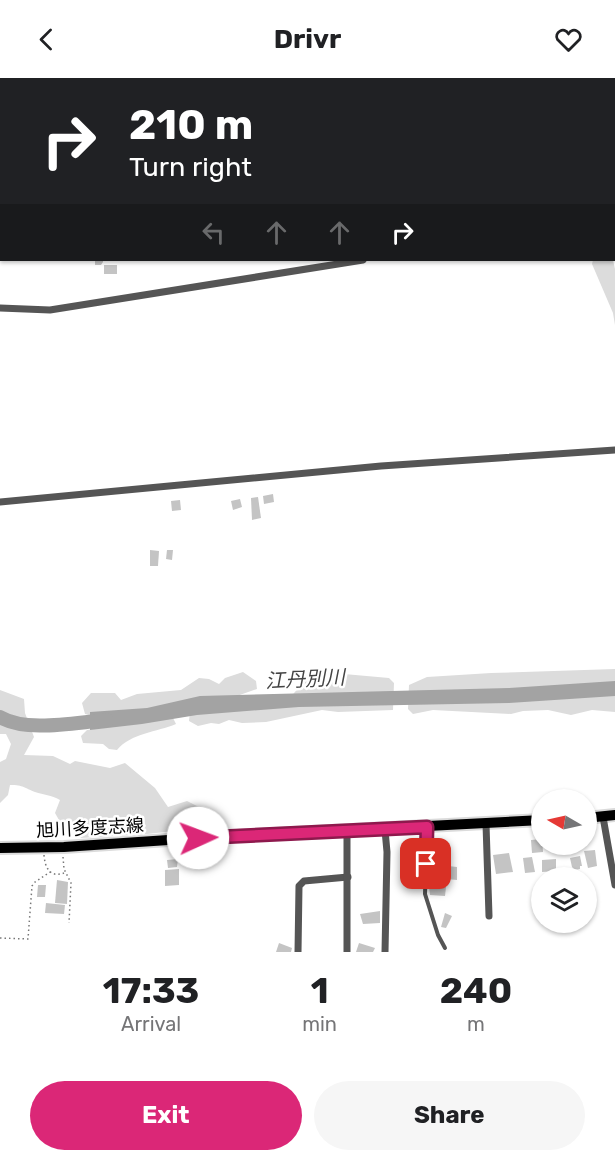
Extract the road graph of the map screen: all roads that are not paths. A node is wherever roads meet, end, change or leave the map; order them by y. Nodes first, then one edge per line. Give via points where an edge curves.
1 (357, 261) edge
2 (0, 308) edge
3 (615, 450) edge
4 (0, 502) edge
5 (609, 816) edge
6 (531, 821) edge
7 (486, 824) junction
8 (427, 827) junction
9 (385, 830) junction
10 (348, 831) junction
11 (0, 848) edge
12 (348, 877) junction
13 (615, 885) edge
14 (489, 916) dead end
15 (445, 948) dead end
16 (298, 952) edge
17 (347, 952) edge
18 (385, 952) edge

1 - 2 street via 50,310
3 - 4 street via 381,466
5 - 13 street
6 - 7 main road, 旭川多度志線
7 - 8 main road, 旭川多度志線
7 - 14 street
8 - 9 main road, 旭川多度志線
8 - 15 lane via 425,894
9 - 10 main road, 旭川多度志線
9 - 18 street
10 - 11 main road, 旭川多度志線
10 - 12 street
12 - 16 street via 304,881 298,885
12 - 17 street

